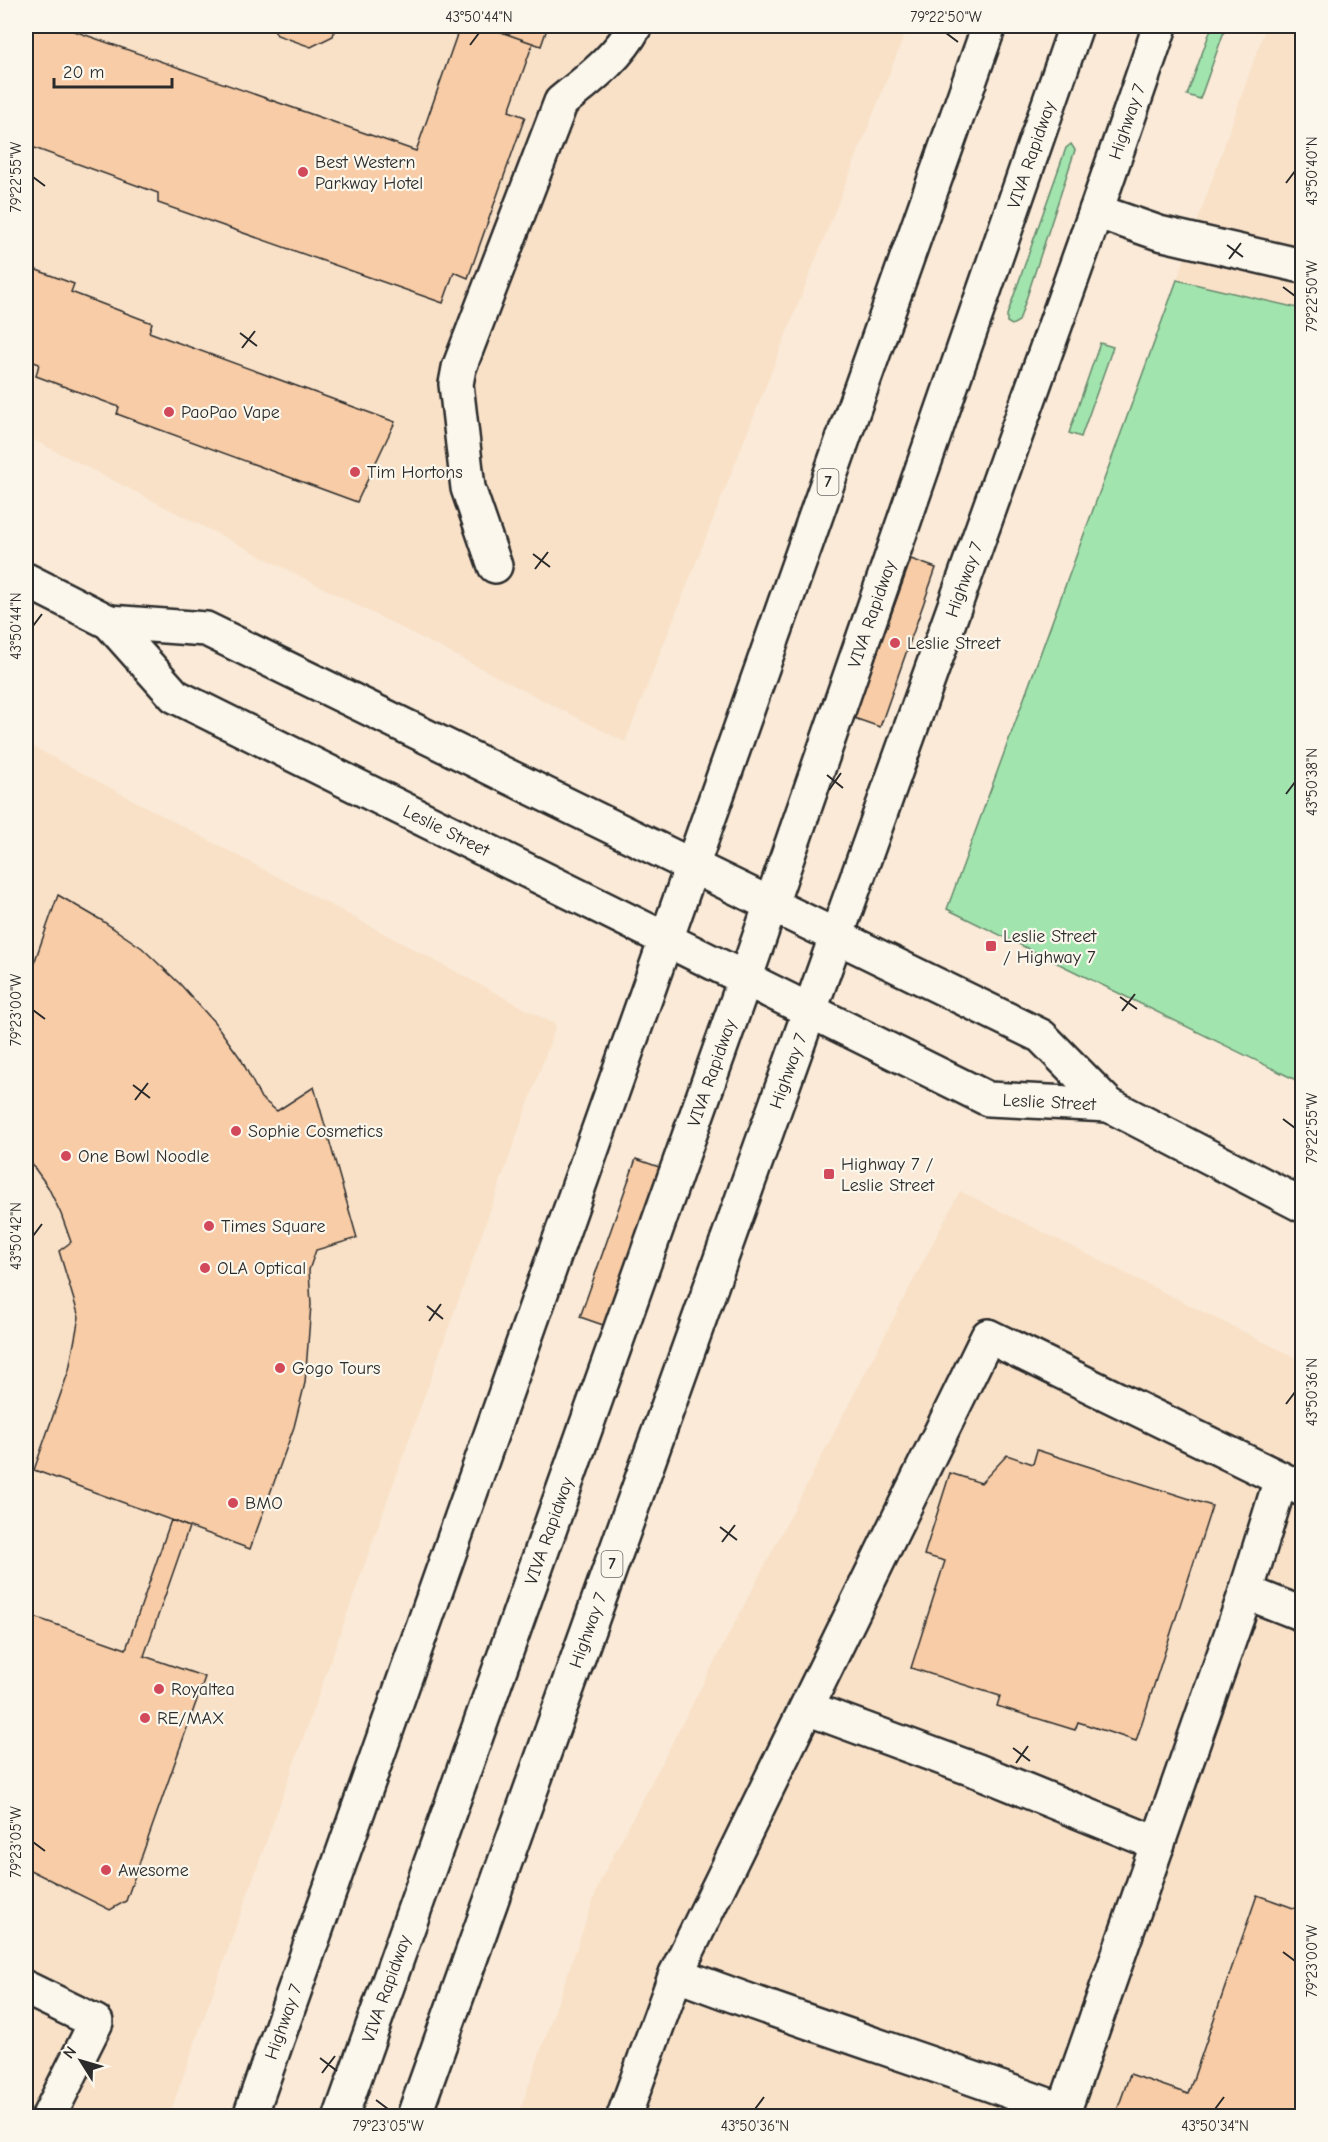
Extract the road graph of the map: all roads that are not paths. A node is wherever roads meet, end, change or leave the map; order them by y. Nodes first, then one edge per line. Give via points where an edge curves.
1 (635, 26) edge
2 (989, 26) edge
3 (1076, 26) edge
4 (1160, 26) edge
5 (1096, 212) junction
6 (1302, 266) edge
7 (495, 566) dead end
8 (26, 580) edge
9 (109, 622) junction
10 (692, 866) junction
11 (771, 904) junction
12 (837, 937) junction
13 (666, 939) junction
14 (745, 979) junction
15 (810, 1011) junction
16 (1109, 1105) junction
17 (1302, 1204) edge
18 (1292, 1484) edge
19 (1246, 1592) junction
20 (1302, 1614) edge
21 (807, 1708) junction
22 (1158, 1844) junction
23 (676, 1974) junction
24 (26, 1988) edge
25 (1063, 2114) edge
26 (49, 2116) edge
27 (250, 2116) edge
28 (341, 2116) edge
29 (414, 2116) edge
30 (624, 2116) edge

1 - 7 main road via 598,72 561,102 459,368 456,384 468,488
2 - 10 main road, Highway 7 / 7
3 - 11 main road, VIVA Rapidway
4 - 5 main road, Highway 7 / 7
5 - 6 main road via 1159,233
5 - 12 main road, Highway 7 / 7
8 - 9 main road, Leslie Street
9 - 10 main road, Leslie Street via 206,629
9 - 13 main road, Leslie Street via 175,696
10 - 11 main road, Leslie Street
10 - 13 main road, Highway 7 / 7
11 - 12 main road, Leslie Street
11 - 14 main road, VIVA Rapidway
12 - 15 main road, Highway 7 / 7
12 - 16 main road, Leslie Street via 1041,1036
13 - 14 main road, Leslie Street
13 - 27 main road, Highway 7 / 7
14 - 15 main road, Leslie Street
14 - 28 main road, VIVA Rapidway
15 - 16 main road, Leslie Street via 988,1099
15 - 29 main road, Highway 7 / 7
16 - 17 main road, Leslie Street
18 - 19 main road
18 - 21 main road via 988,1336
19 - 20 main road
19 - 22 main road
21 - 22 main road via 978,1771
21 - 23 main road
22 - 25 main road
23 - 25 main road via 777,2013 882,2045
23 - 30 main road
24 - 26 main road via 96,2022

